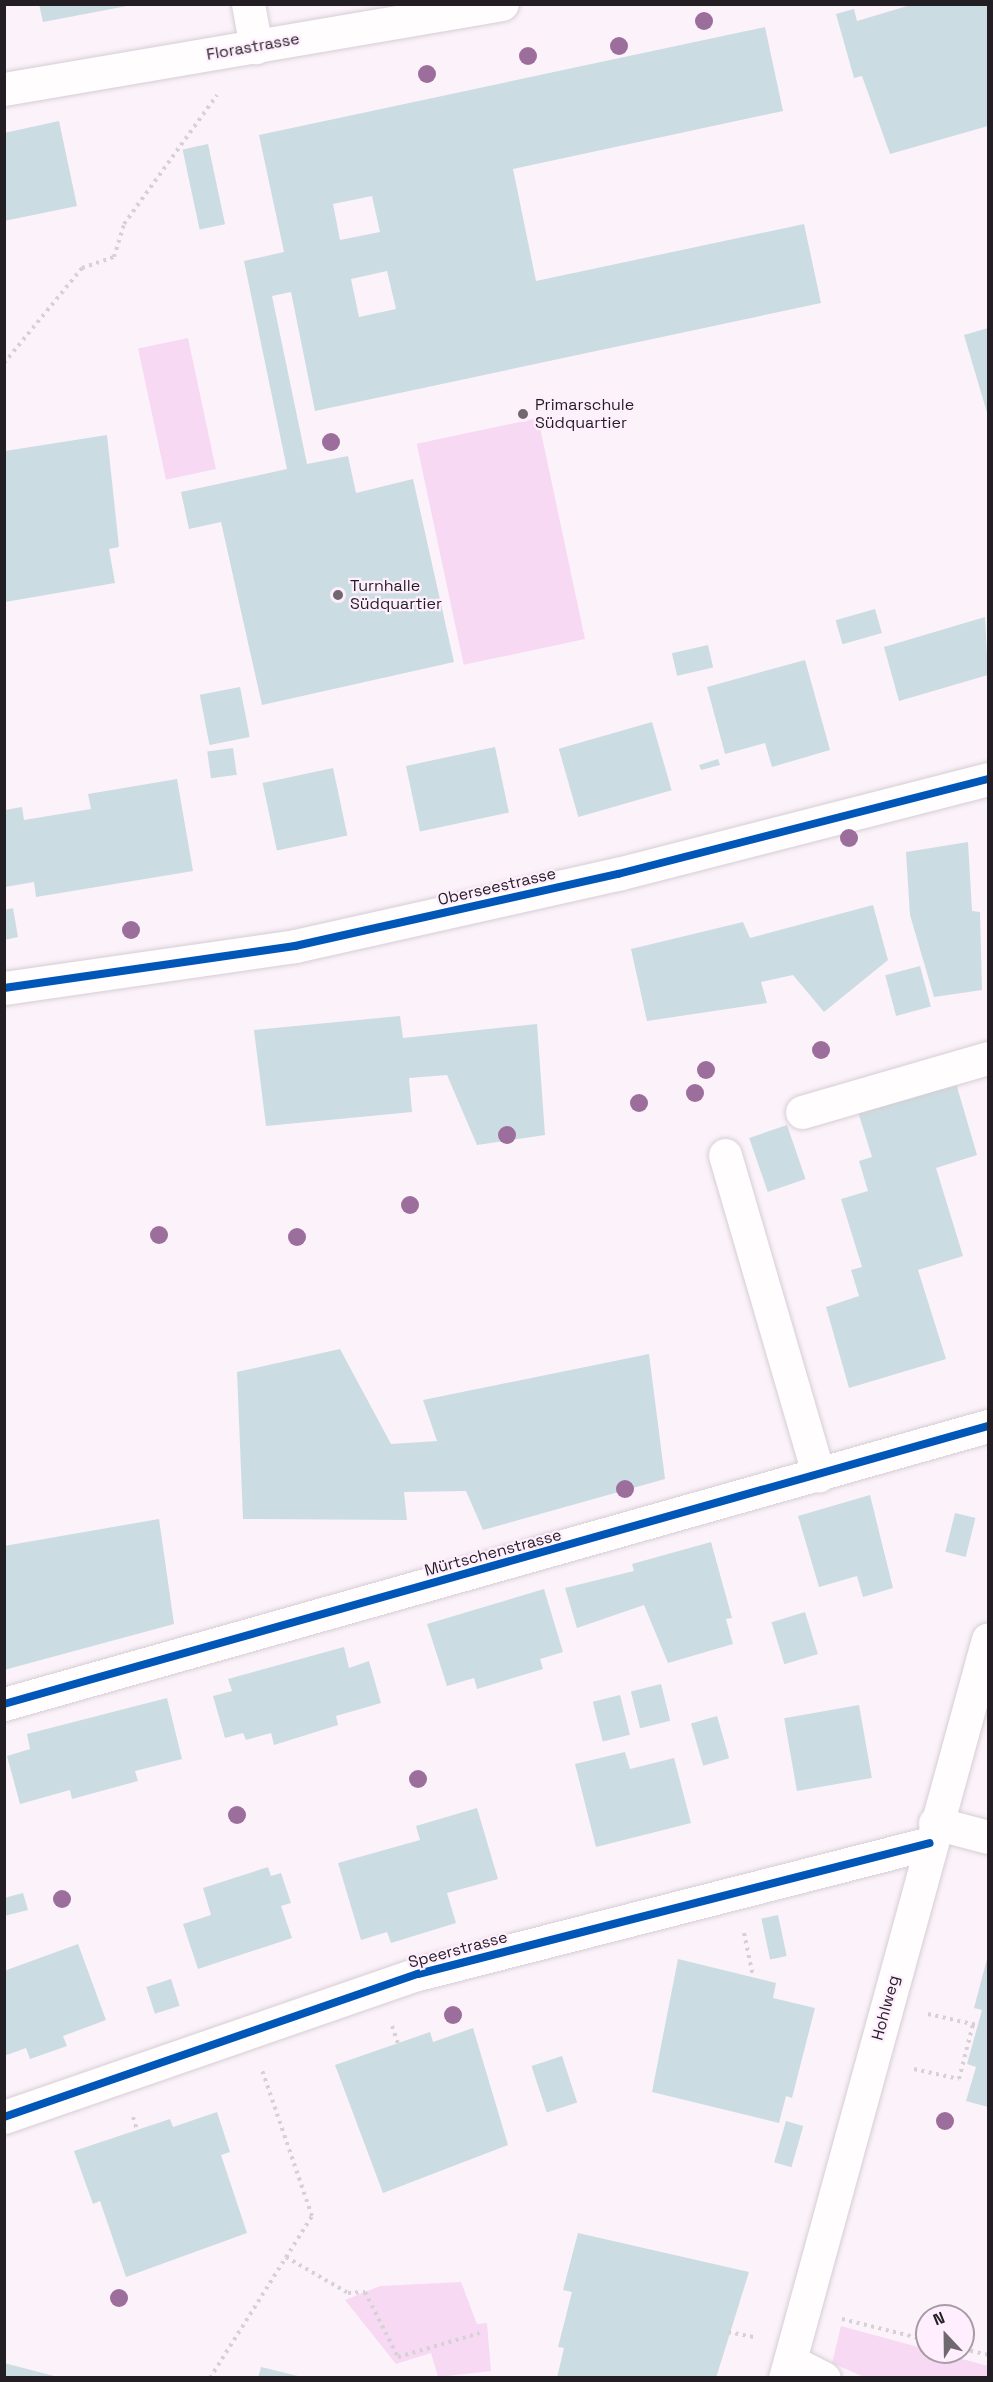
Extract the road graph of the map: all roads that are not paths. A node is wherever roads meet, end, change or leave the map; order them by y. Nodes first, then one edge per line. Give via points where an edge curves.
1 (248, 4) edge
2 (502, 4) edge
3 (256, 47) junction
4 (4, 89) edge
5 (988, 779) edge
6 (4, 988) edge
7 (988, 1058) edge
8 (802, 1112) dead end
9 (725, 1155) dead end
10 (988, 1426) edge
11 (819, 1476) junction
12 (988, 1639) edge
13 (4, 1704) edge
14 (932, 1833) junction
15 (988, 1837) edge
16 (4, 2117) edge
17 (788, 2369) edge
18 (824, 2378) edge

1 - 3 street
2 - 3 street, Florastrasse
3 - 4 street, Florastrasse
5 - 6 street, Oberseestrasse via 618,874 295,946
7 - 8 street
9 - 11 street
10 - 11 street, Mürtschenstrasse
11 - 13 street, Mürtschenstrasse
12 - 14 street, Hohlweg
14 - 15 street
14 - 16 street, Speerstrasse via 418,1974
14 - 17 street, Hohlweg via 807,2310
17 - 18 street

